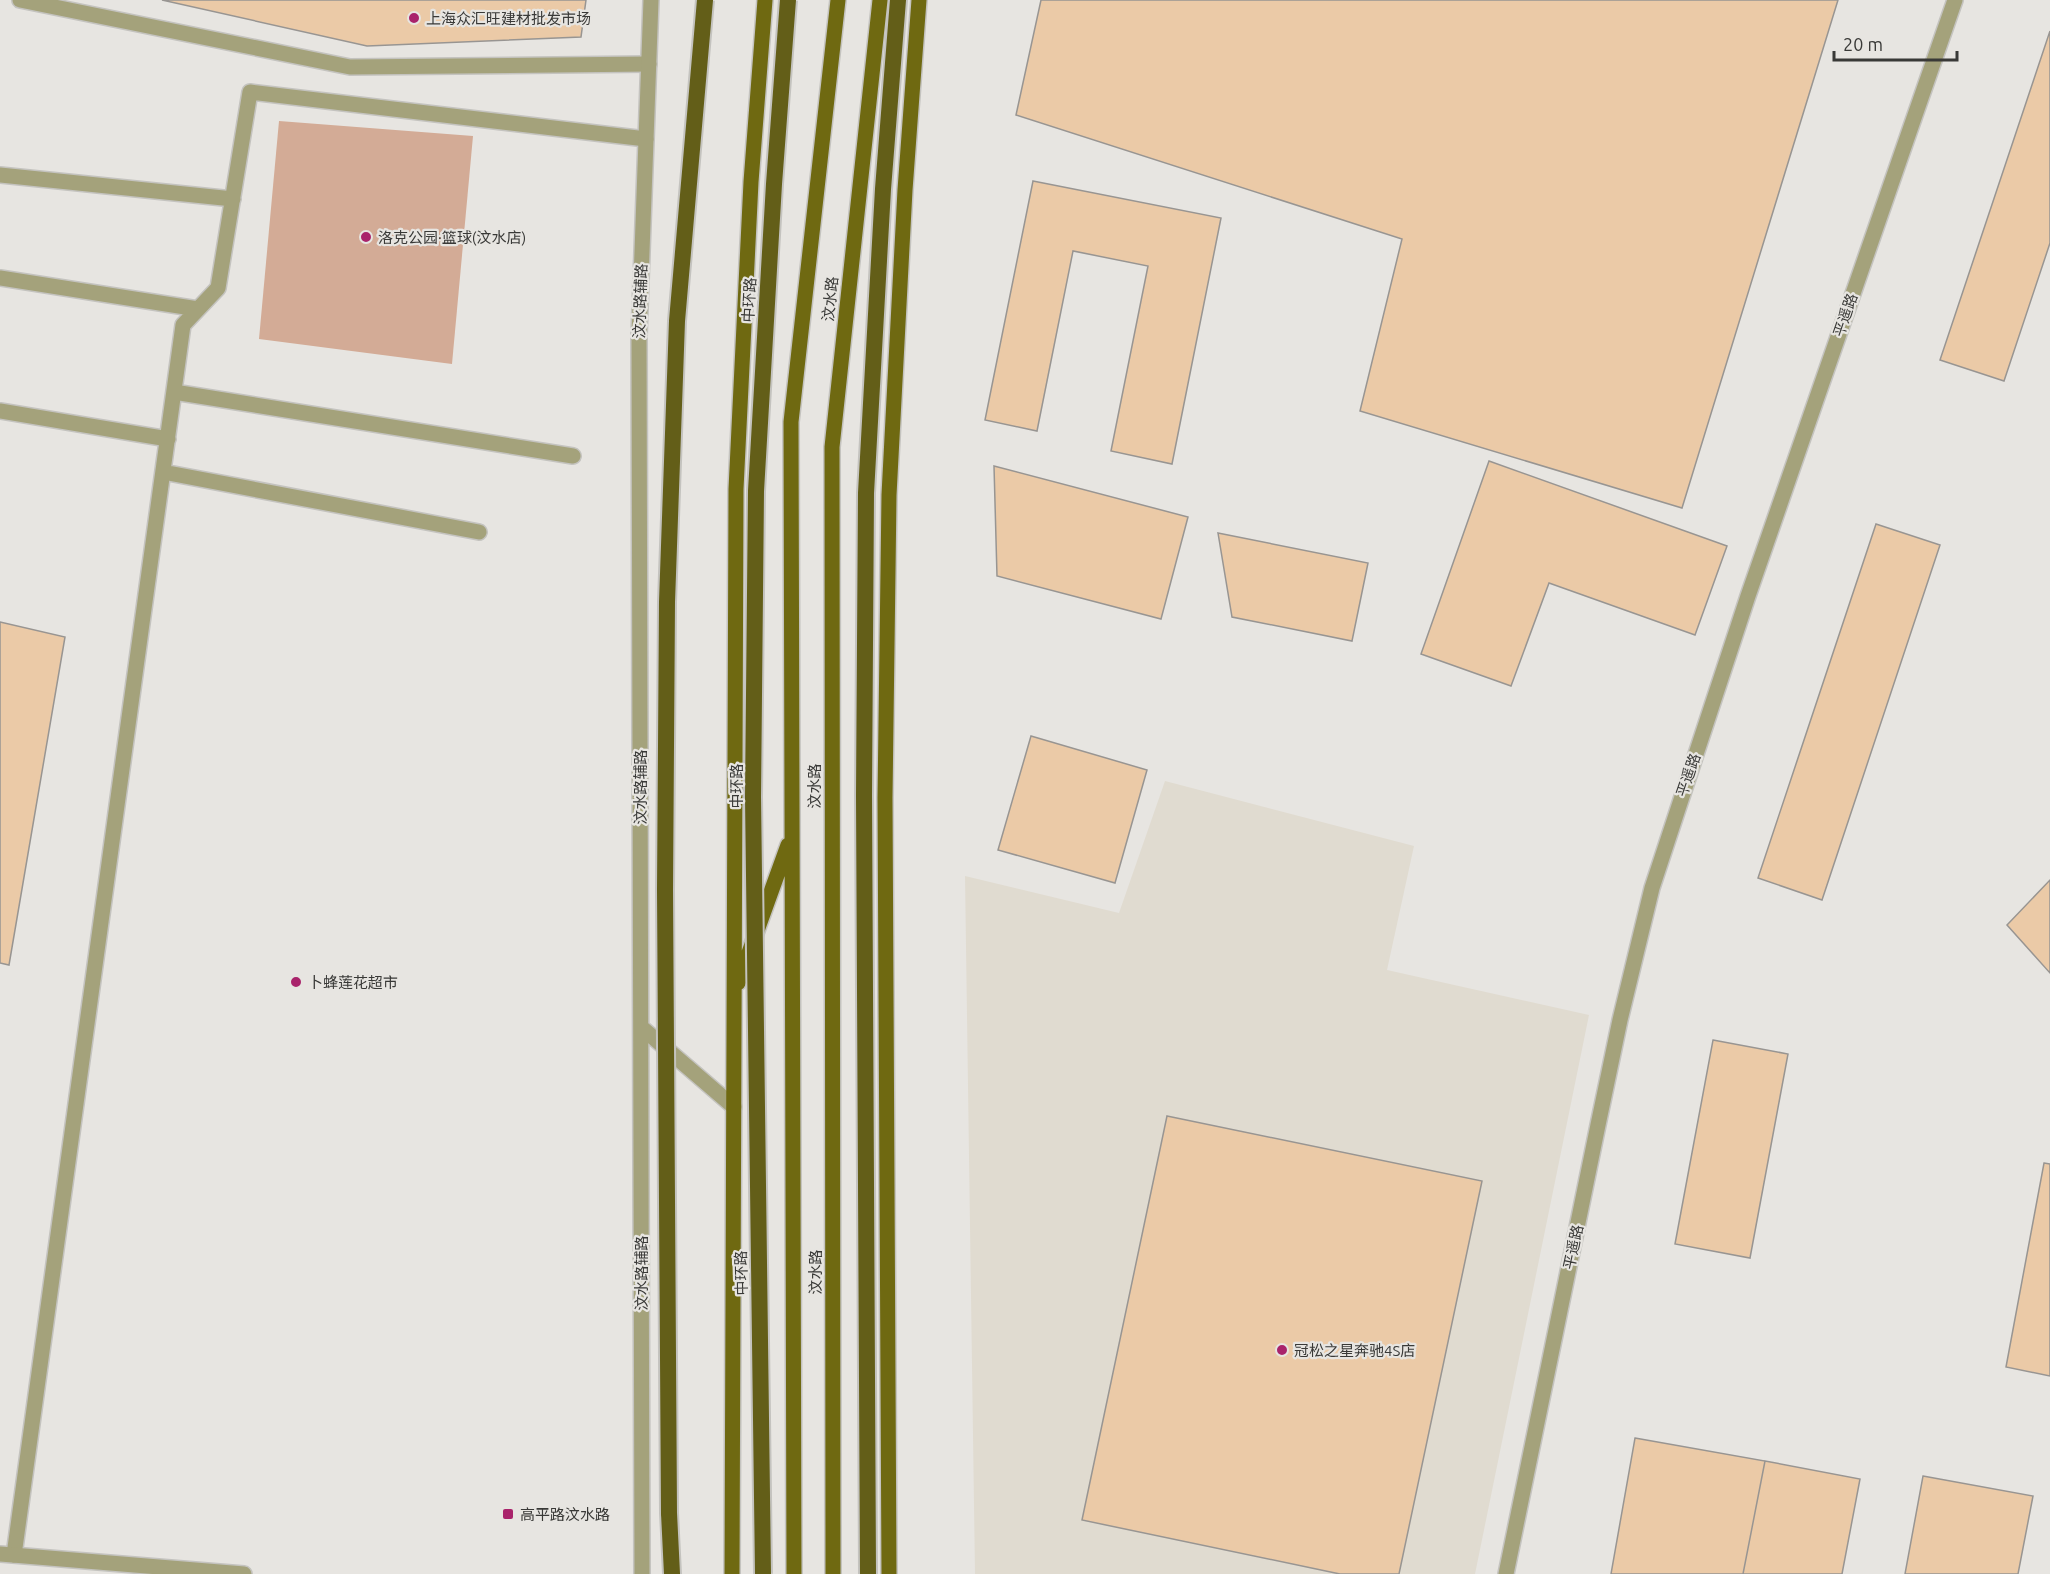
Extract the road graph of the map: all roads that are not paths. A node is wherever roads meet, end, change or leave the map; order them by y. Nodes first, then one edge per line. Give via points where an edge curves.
1 (20, 0) edge
2 (651, 0) edge
3 (705, 0) edge
4 (765, 0) edge
5 (788, 0) edge
6 (838, 0) edge
7 (880, 0) edge
8 (898, 0) edge
9 (919, 0) edge
10 (1955, 0) edge
11 (649, 64) junction
12 (646, 139) junction
13 (0, 175) edge
14 (233, 199) junction
15 (0, 278) edge
16 (198, 309) junction
17 (174, 392) junction
18 (0, 411) edge
19 (168, 439) junction
20 (573, 456) dead end
21 (163, 472) junction
22 (479, 532) dead end
23 (792, 833) junction
24 (735, 993) junction
25 (641, 1027) junction
26 (734, 1107) junction
27 (7, 1555) edge
28 (100, 1568) edge
29 (244, 1574) edge
30 (642, 1574) edge
31 (672, 1574) edge
32 (732, 1574) edge
33 (763, 1574) edge
34 (794, 1574) edge
35 (833, 1574) edge
36 (868, 1574) edge
37 (889, 1574) edge
38 (1506, 1574) edge

1 - 11 street via 350,67
2 - 11 street, 汶水路辅路
3 - 31 highway, bridge via 677,321 667,602
4 - 24 main road via 751,182 736,489
5 - 33 highway, 中环路, bridge via 756,491 753,797
6 - 23 main road, 汶水路 via 791,422
7 - 35 main road, 汶水路 via 832,447
8 - 36 highway via 866,493
9 - 37 main road via 889,518 885,822
10 - 38 street, 平遥路 via 1744,607 1652,888 1598,1125
11 - 12 street, 汶水路辅路
12 - 14 street via 250,92
12 - 25 street, 汶水路辅路 via 639,336
13 - 14 street
14 - 16 street via 218,288
15 - 16 street
16 - 17 street via 183,325
17 - 19 street
17 - 20 street
18 - 19 street
19 - 21 street
21 - 22 street
21 - 27 street
23 - 24 main road
23 - 34 main road, 汶水路
24 - 26 main road
25 - 26 street
25 - 30 street, 汶水路辅路
26 - 32 main road
27 - 28 street
28 - 29 street

